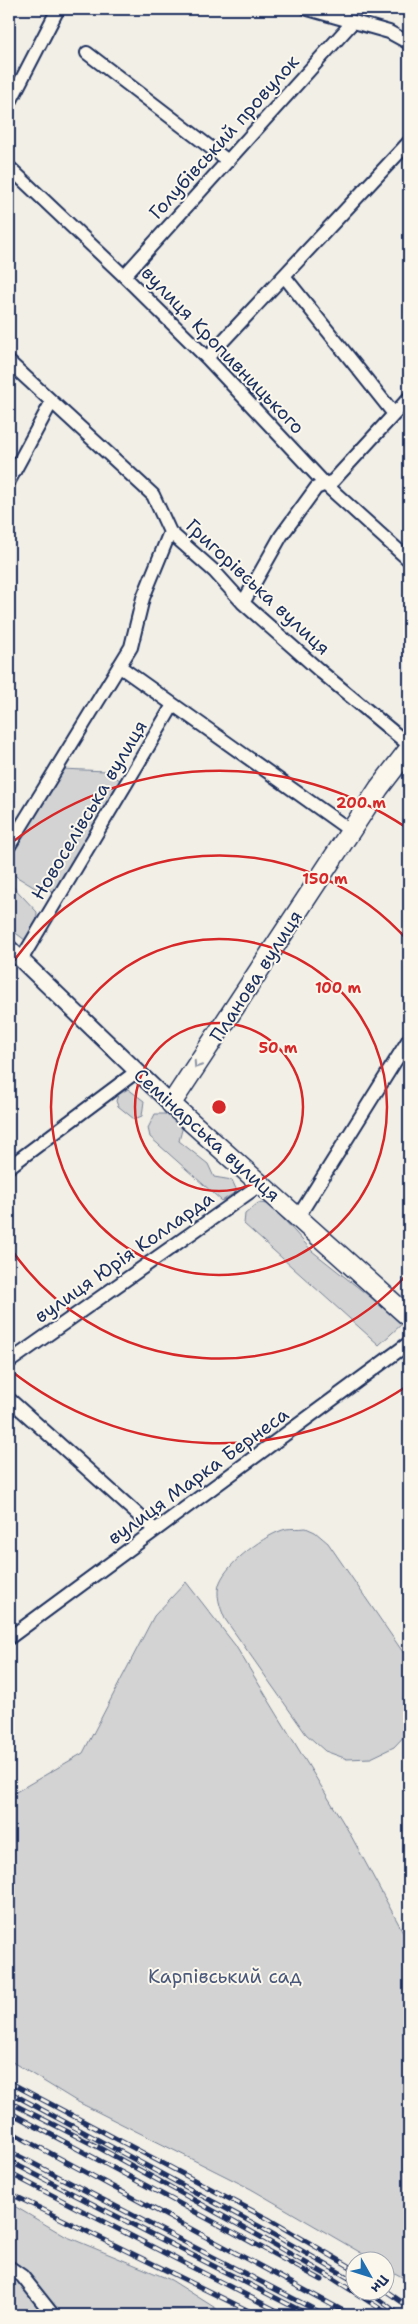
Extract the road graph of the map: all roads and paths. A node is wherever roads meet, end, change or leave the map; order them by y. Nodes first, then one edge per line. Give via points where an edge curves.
1 (58, 9) edge
2 (308, 9) edge
3 (352, 23) junction
4 (409, 43) edge
5 (87, 53) dead end
6 (9, 104) edge
7 (409, 142) edge
8 (228, 161) junction
9 (9, 167) edge
10 (124, 276) junction
11 (284, 276) junction
12 (207, 358) junction
13 (9, 362) edge
14 (409, 398) edge
15 (51, 402) junction
16 (394, 414) junction
17 (9, 482) edge
18 (325, 484) junction
19 (170, 532) junction
20 (409, 560) edge
21 (243, 603) junction
22 (119, 666) junction
23 (174, 705) junction
24 (409, 745) edge
25 (409, 749) edge
26 (351, 831) junction
27 (9, 846) edge
28 (9, 948) edge
29 (21, 960) junction
30 (409, 1039) edge
31 (136, 1072) junction
32 (171, 1104) junction
33 (9, 1167) edge
34 (261, 1184) junction
35 (298, 1217) junction
36 (407, 1308) edge
37 (409, 1343) edge
38 (9, 1362) edge
39 (9, 1399) edge
40 (155, 1530) junction
41 (9, 1638) edge
42 (9, 2268) edge
43 (53, 2315) edge

1 - 6 street
2 - 3 street
3 - 4 street via 389,32
3 - 8 street, Голубівський провулок
5 - 8 street
7 - 11 street
8 - 10 street, Голубівський провулок
9 - 10 street, вулиця Кропивницького
10 - 12 street, вулиця Кропивницького
11 - 12 street
11 - 16 street
12 - 18 street, вулиця Кропивницького
13 - 15 street, Григорівська вулиця
14 - 16 street
15 - 17 street
15 - 19 street, Григорівська вулиця via 153,495
16 - 18 street via 333,481
18 - 20 street, вулиця Кропивницького
18 - 21 street via 316,488 281,536
19 - 21 street, Григорівська вулиця via 214,571
19 - 22 street via 143,598 131,647
21 - 24 street, Григорівська вулиця
22 - 23 street
22 - 27 street
23 - 26 street
23 - 29 street, Новоселівська вулиця
25 - 26 main road, Планова вулиця
26 -> 32 main road, Планова вулиця
28 - 29 street, Семінарська вулиця
29 - 31 street, Семінарська вулиця
30 - 35 street
31 - 32 street, Семінарська вулиця
31 - 33 street
32 - 34 main road, Семінарська вулиця
34 - 35 main road, Семінарська вулиця
34 - 38 street, вулиця Юрія Колларда
35 - 36 main road, Семінарська вулиця
37 - 40 street, вулиця Марка Бернеса
39 - 40 street
40 - 41 street, вулиця Марка Бернеса
42 - 43 street via 22,2276

